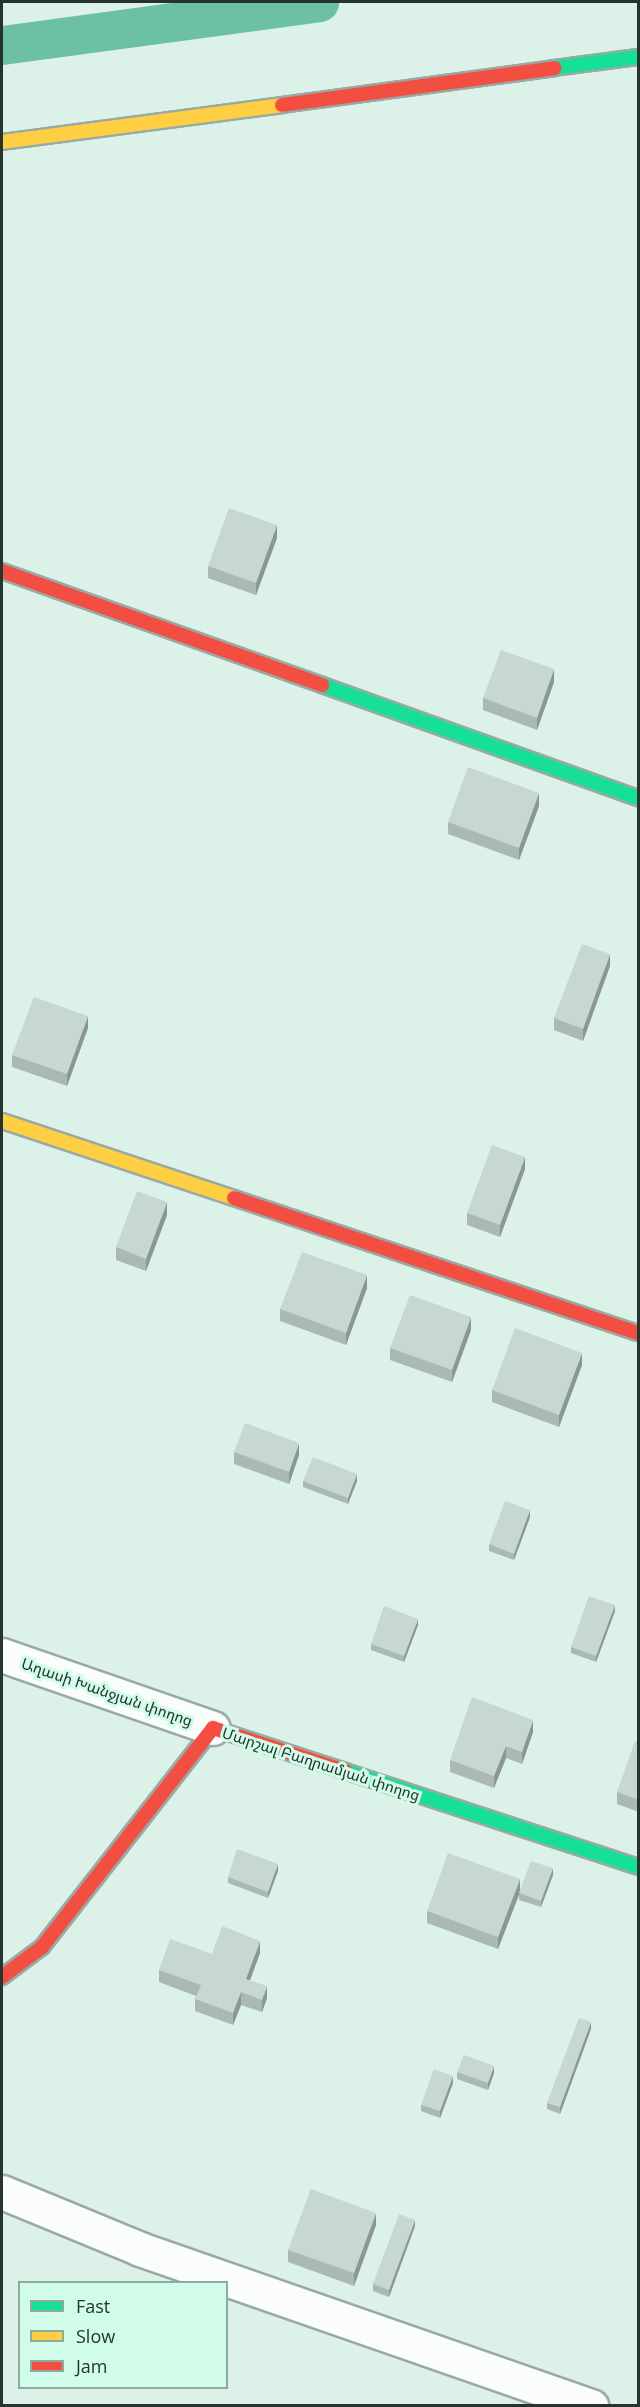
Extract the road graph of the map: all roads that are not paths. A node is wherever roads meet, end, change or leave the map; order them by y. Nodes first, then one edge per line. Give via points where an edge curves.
1 (639, 57) edge
2 (2, 142) edge
3 (2, 571) edge
4 (639, 798) edge
5 (2, 1121) edge
6 (639, 1333) edge
7 (2, 1655) edge
8 (213, 1728) junction
9 (639, 1867) edge
10 (2, 1977) edge
11 (2, 2192) edge
12 (592, 2406) edge

1 - 2 street
3 - 4 street
5 - 6 street
7 - 8 street, Աղասի Խանջյան փողոց
8 - 9 street, Մարշալ Բաղրամյան փողոց
8 - 10 street, Մարշալ Բաղրամյան փողոց via 42,1947
11 - 12 street via 140,2249

